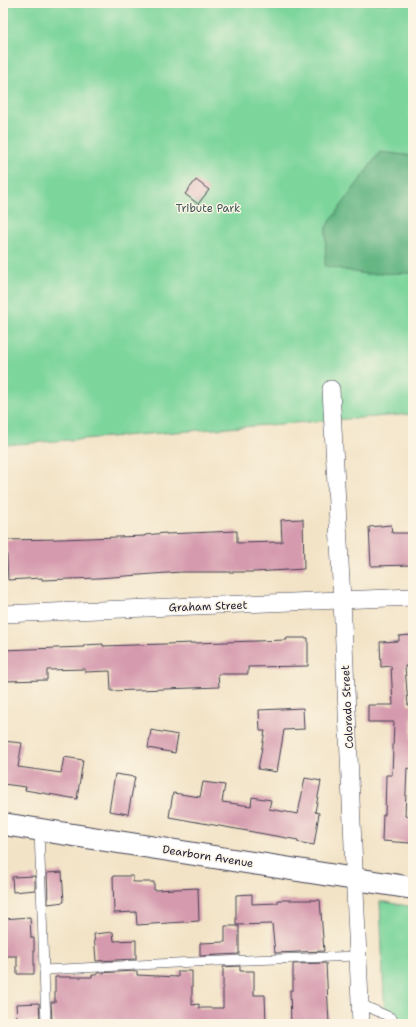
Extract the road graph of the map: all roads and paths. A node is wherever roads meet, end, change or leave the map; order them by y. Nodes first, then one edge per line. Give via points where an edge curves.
1 (330, 389) dead end
2 (413, 597) edge
3 (342, 600) junction
4 (3, 614) edge
5 (3, 824) edge
6 (39, 829) junction
7 (355, 879) junction
8 (413, 888) edge
9 (358, 956) junction
10 (44, 970) junction
11 (361, 1004) junction
12 (46, 1024) edge
13 (362, 1024) edge
14 (394, 1024) edge

1 - 3 street, Colorado Street
2 - 3 street, Graham Street
3 - 4 street, Graham Street
3 - 7 street, Colorado Street
5 - 6 street, Dearborn Avenue
6 - 7 street, Dearborn Avenue
6 - 10 lane
7 - 8 street, Dearborn Avenue
7 - 9 street, Colorado Street
9 - 10 lane
9 - 11 street, Colorado Street
10 - 12 lane
11 - 13 street, Colorado Street
11 - 14 lane via 392,1018

